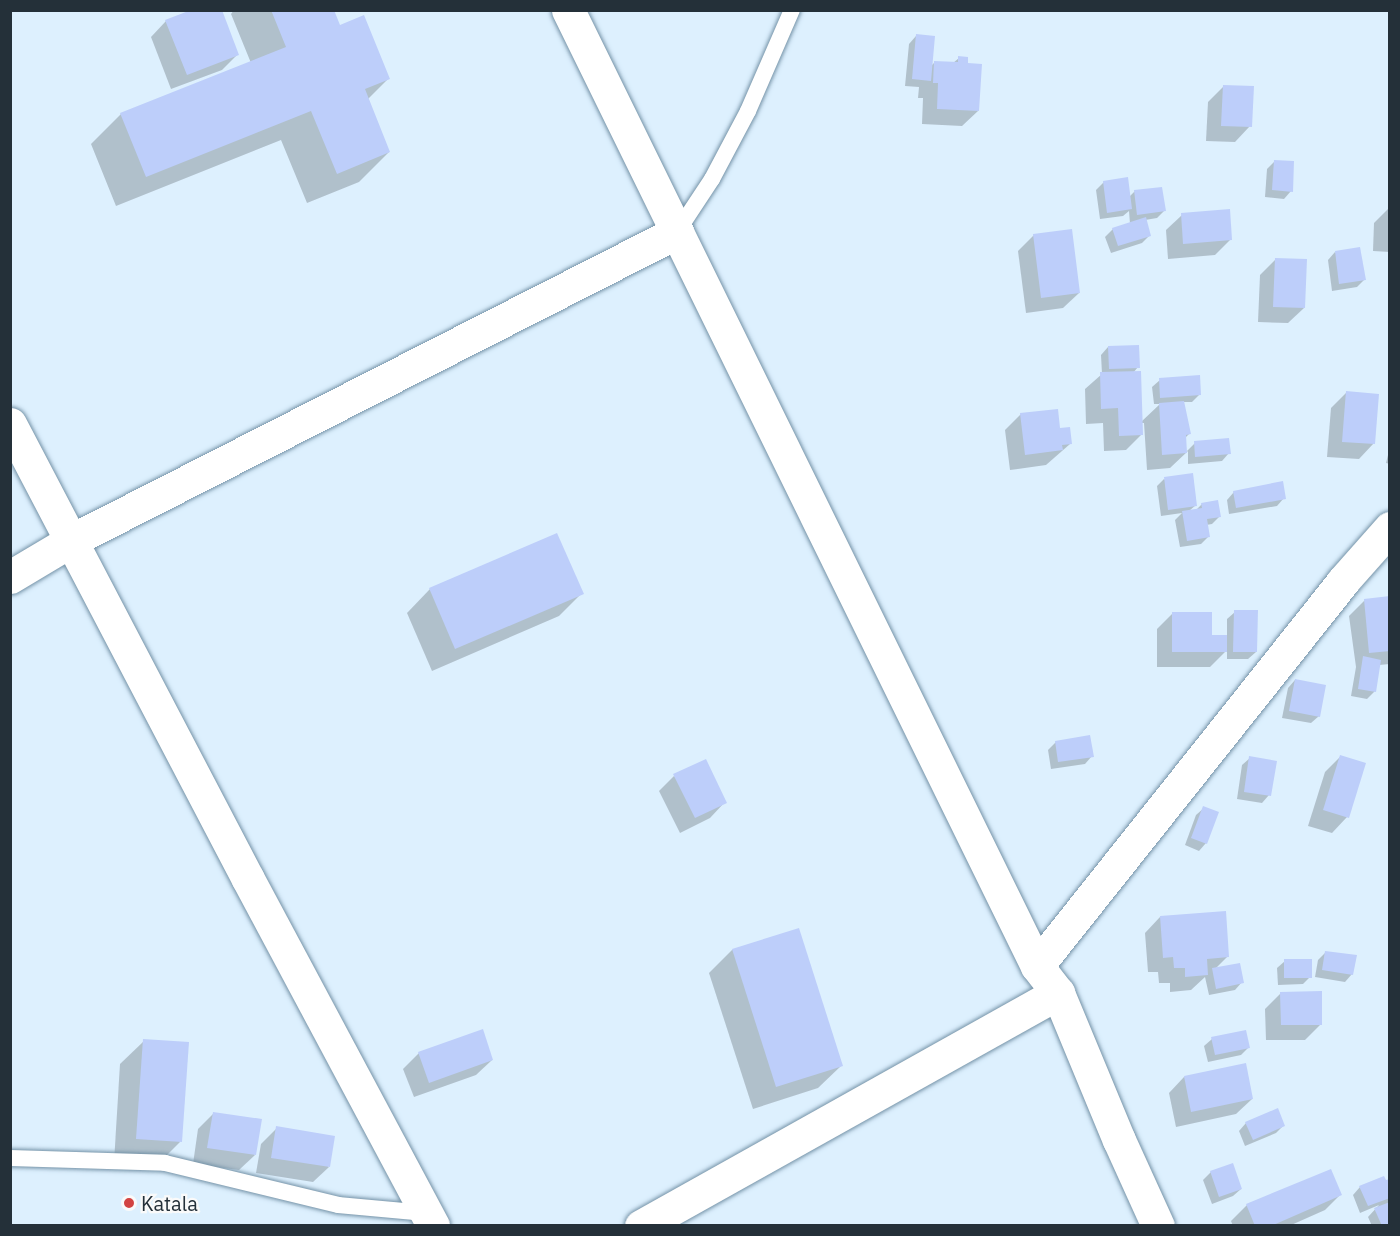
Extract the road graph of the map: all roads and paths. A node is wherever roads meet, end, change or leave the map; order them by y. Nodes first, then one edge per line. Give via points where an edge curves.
1 (568, 10) edge
2 (792, 10) edge
3 (678, 232) junction
4 (10, 424) edge
5 (1389, 528) edge
6 (72, 540) junction
7 (10, 577) edge
8 (1037, 966) junction
9 (1058, 993) junction
10 (10, 1158) edge
11 (430, 1219) edge
12 (641, 1226) edge
13 (1158, 1226) edge

1 - 3 street
2 - 3 lane via 743,120
3 - 6 street
3 - 8 street
4 - 6 street
5 - 8 street
6 - 7 street
6 - 11 street
8 - 9 street
9 - 12 street
9 - 13 street
10 - 11 lane via 165,1164 338,1205

